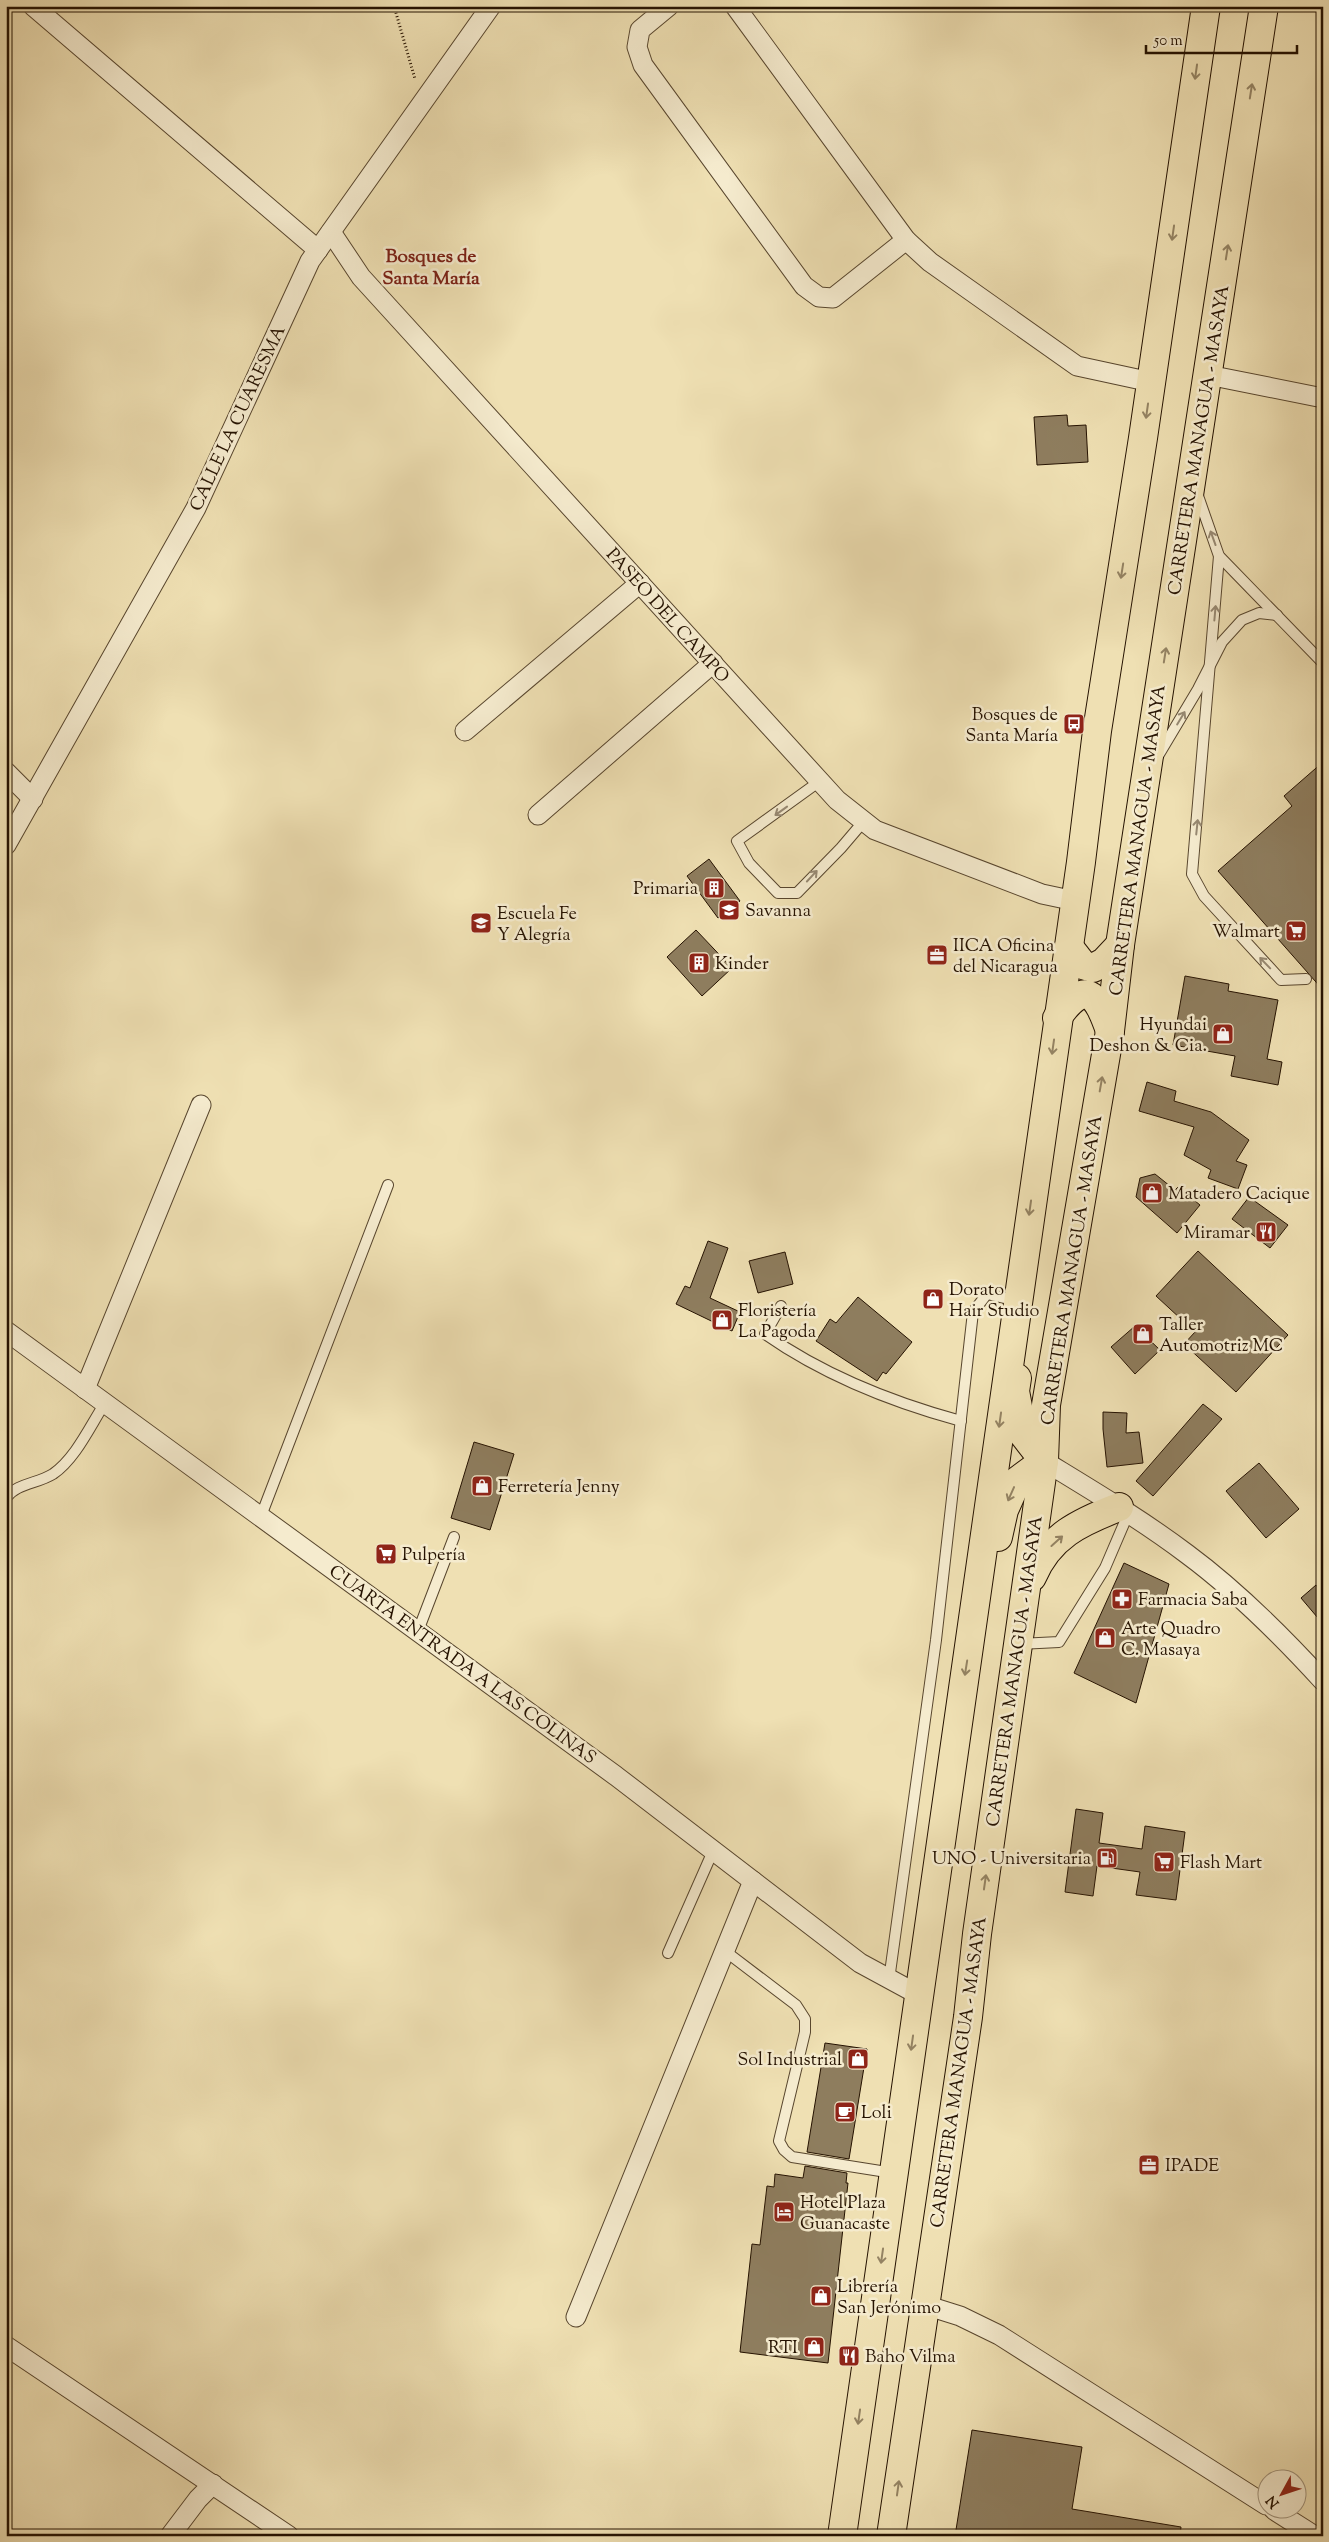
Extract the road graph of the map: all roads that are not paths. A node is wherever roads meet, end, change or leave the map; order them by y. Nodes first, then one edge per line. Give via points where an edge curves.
1 (33, 6) edge
2 (491, 6) edge
3 (669, 6) edge
4 (735, 6) edge
5 (1206, 6) edge
6 (1264, 6) edge
7 (331, 232) junction
8 (906, 240) junction
9 (318, 250) junction
10 (1208, 375) junction
11 (1151, 382) junction
12 (1323, 398) edge
13 (1192, 479) junction
14 (1220, 556) junction
15 (640, 583) junction
16 (1277, 615) junction
17 (712, 663) junction
18 (1323, 663) edge
19 (1210, 666) junction
20 (466, 731) dead end
21 (6, 772) edge
22 (1146, 774) junction
23 (820, 781) junction
24 (33, 799) junction
25 (538, 815) dead end
26 (864, 821) junction
27 (6, 845) edge
28 (1075, 901) junction
29 (1120, 945) junction
30 (1069, 947) junction
31 (1306, 979) dead end
32 (1057, 1018) junction
33 (1110, 1031) junction
34 (202, 1105) dead end
35 (388, 1185) dead end
36 (1016, 1303) junction
37 (781, 1306) dead end
38 (6, 1331) edge
39 (86, 1389) junction
40 (105, 1403) junction
41 (961, 1421) junction
42 (1044, 1461) junction
43 (6, 1498) edge
44 (1124, 1510) junction
45 (261, 1516) junction
46 (454, 1537) dead end
47 (1024, 1597) junction
48 (972, 1625) junction
49 (418, 1631) junction
50 (1018, 1644) junction
51 (1323, 1681) edge
52 (713, 1851) junction
53 (753, 1881) junction
54 (725, 1951) junction
55 (668, 1953) dead end
56 (888, 1980) junction
57 (919, 1995) junction
58 (894, 2173) junction
59 (925, 2305) junction
60 (576, 2317) dead end
61 (6, 2346) edge
62 (213, 2484) junction
63 (1256, 2499) edge
64 (1290, 2520) edge
65 (170, 2536) edge
66 (289, 2536) edge
67 (842, 2536) edge
68 (891, 2536) edge
69 (1315, 2536) edge

1 - 9 street
2 - 7 street, CALLE LA CUARESMA
3 - 8 street via 640,30 637,47 643,66 804,286 819,298 833,298
4 - 8 street
5 -> 11 highway
10 -> 6 highway, CARRETERA MANAGUA - MASAYA
7 - 9 street, CALLE LA CUARESMA
7 - 15 street, PASEO DEL CAMPO via 361,277
8 - 11 street via 930,262 1077,366
9 - 24 street, CALLE LA CUARESMA via 310,261 196,508
10 - 12 street
10 - 13 highway, CARRETERA MANAGUA - MASAYA
11 -> 28 highway via 1097,732
14 -> 13 lane
22 -> 13 highway, CARRETERA MANAGUA - MASAYA
14 - 16 lane
19 -> 14 lane
15 - 17 street, PASEO DEL CAMPO
15 - 20 street
16 - 18 lane
16 - 19 lane via 1259,613 1242,620 1222,642
17 - 23 street, PASEO DEL CAMPO
17 - 25 street
22 -> 19 lane
31 -> 19 lane via 1281,980 1204,896 1192,874
21 - 24 street
22 - 29 highway, CARRETERA MANAGUA - MASAYA
23 - 26 street, PASEO DEL CAMPO via 837,800
23 -> 26 lane via 737,841 749,863 778,893 797,893
24 - 27 street, CALLE LA CUARESMA
26 - 28 street, PASEO DEL CAMPO via 875,830 1033,890
28 - 30 highway
29 - 30 highway via 1104,962 1093,968 1082,965
29 - 33 highway, CARRETERA MANAGUA - MASAYA
30 - 32 highway
32 - 33 highway via 1074,998 1085,995 1093,997 1100,1005
32 -> 36 highway
42 -> 33 highway, CARRETERA MANAGUA - MASAYA via 1046,1405
34 - 39 street
35 - 45 lane
36 - 41 lane via 987,1294 973,1312
36 - 42 highway via 1022,1327 1015,1391 1024,1434
36 -> 48 highway
37 - 41 lane via 766,1334 795,1355 877,1395
38 - 39 street, CUARTA ENTRADA A LAS COLINAS
39 - 40 street, CUARTA ENTRADA A LAS COLINAS
40 - 43 lane via 72,1456 62,1466 43,1479 13,1489
40 - 45 street, CUARTA ENTRADA A LAS COLINAS
41 - 56 lane via 936,1640
42 - 44 street
42 - 47 highway, CARRETERA MANAGUA - MASAYA
42 -> 48 highway via 1017,1481 1004,1510 985,1590
47 -> 44 highway via 1040,1558 1058,1539 1084,1521
44 - 50 lane via 1105,1568 1060,1642
44 - 51 street via 1188,1555 1244,1602
45 - 49 street, CUARTA ENTRADA A LAS COLINAS
46 - 49 lane
47 - 50 highway, CARRETERA MANAGUA - MASAYA
48 -> 57 highway
49 - 52 street, CUARTA ENTRADA A LAS COLINAS
59 -> 50 highway, CARRETERA MANAGUA - MASAYA
52 - 53 street, CUARTA ENTRADA A LAS COLINAS
52 - 55 lane
53 - 54 street
53 - 56 street, CUARTA ENTRADA A LAS COLINAS via 860,1963
54 - 58 lane via 796,2005 805,2019 779,2141 784,2150 792,2157
54 - 60 street
56 - 57 street, CUARTA ENTRADA A LAS COLINAS
57 -> 58 highway
58 -> 67 highway
59 - 63 street via 960,2316 999,2335
68 -> 59 highway, CARRETERA MANAGUA - MASAYA
61 - 62 street
62 - 65 street
62 - 66 street
64 - 69 street

